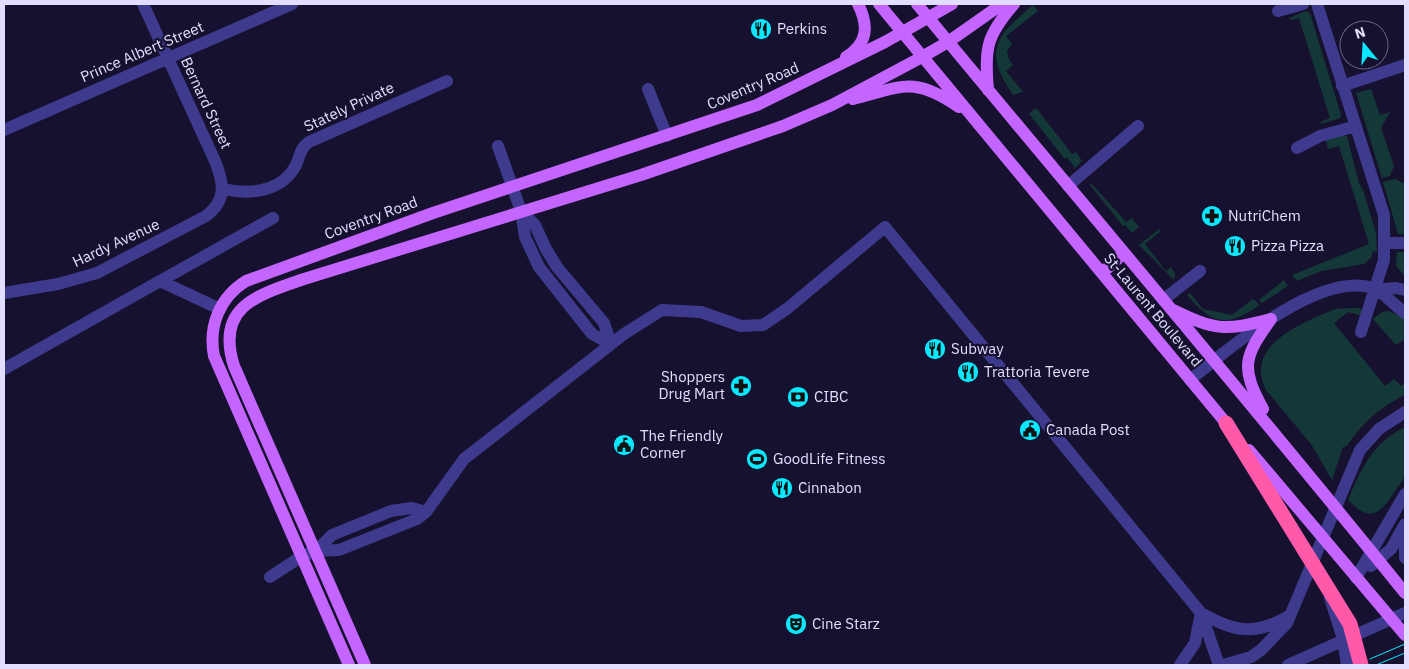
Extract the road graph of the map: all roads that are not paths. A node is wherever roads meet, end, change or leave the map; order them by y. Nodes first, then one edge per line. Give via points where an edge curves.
1 (143, 4) edge
2 (292, 4) edge
3 (858, 4) edge
4 (879, 4) edge
5 (917, 4) edge
6 (952, 4) edge
7 (1002, 4) edge
8 (1014, 4) edge
9 (1303, 4) edge
10 (1317, 4) edge
11 (1278, 11) dead end
12 (929, 18) junction
13 (902, 33) junction
14 (948, 42) junction
15 (922, 57) junction
16 (168, 59) junction
17 (1405, 65) edge
18 (447, 81) dead end
19 (805, 82) junction
20 (1342, 86) junction
21 (648, 89) dead end
22 (988, 90) junction
23 (832, 105) junction
24 (971, 116) junction
25 (1138, 126) dead end
26 (1356, 126) junction
27 (4, 130) edge
28 (667, 136) junction
29 (498, 146) dead end
30 (1297, 148) dead end
31 (513, 186) junction
32 (1068, 186) junction
33 (224, 189) junction
34 (521, 211) junction
35 (273, 218) dead end
36 (1386, 243) junction
37 (1405, 243) edge
38 (1124, 253) junction
39 (1200, 271) dead end
40 (1102, 273) junction
41 (160, 281) junction
42 (1375, 290) junction
43 (1405, 290) edge
44 (4, 293) edge
45 (1166, 304) junction
46 (220, 309) junction
47 (1405, 313) edge
48 (1271, 319) junction
49 (1360, 332) dead end
50 (611, 344) junction
51 (1213, 362) junction
52 (4, 369) edge
53 (1190, 380) junction
54 (1405, 412) edge
55 (1226, 423) junction
56 (1274, 432) junction
57 (1405, 494) edge
58 (426, 512) junction
59 (1405, 524) edge
60 (1405, 532) edge
61 (316, 551) junction
62 (302, 556) junction
63 (1375, 556) junction
64 (1405, 558) edge
65 (270, 578) dead end
66 (1356, 578) junction
67 (1405, 593) edge
68 (1201, 613) junction
69 (1405, 614) edge
70 (1291, 615) junction
71 (1405, 635) edge
72 (1351, 650) junction
73 (348, 665) edge
74 (365, 665) edge
75 (1180, 665) edge
76 (1219, 665) edge
77 (1223, 665) edge
78 (1288, 665) edge
79 (1347, 665) edge
80 (1361, 665) edge

1 - 16 street, Bernard Street
2 - 16 street, Prince Albert Street
3 - 19 main road via 866,27 860,43 852,53
4 - 13 main road, St-Laurent Boulevard
5 - 12 main road, St-Laurent Boulevard
6 - 12 main road, Coventry Road
7 - 14 main road
8 - 22 main road via 995,27 988,42 985,57
9 - 11 street
10 - 20 street
12 - 13 main road, Coventry Road
12 - 14 main road, St-Laurent Boulevard
13 - 15 main road, St-Laurent Boulevard
13 - 19 main road, Coventry Road
14 - 15 main road
14 - 22 main road, St-Laurent Boulevard
15 - 23 main road
15 - 24 main road, St-Laurent Boulevard
16 - 27 street, Prince Albert Street
16 - 33 street, Bernard Street via 215,161
17 - 20 street
18 - 33 street, Stately Private via 309,142 301,150 293,170 279,184 248,193
19 - 28 main road, Coventry Road via 757,104
20 - 26 street
21 - 28 street
22 - 32 main road, St-Laurent Boulevard
23 - 24 main road via 896,87 919,87 936,92
23 - 34 main road via 705,154
24 - 40 main road, St-Laurent Boulevard
25 - 32 street
26 - 30 street via 1320,136
26 - 36 street via 1384,215
28 - 31 main road, Coventry Road
29 - 31 street
31 - 34 street
31 - 46 main road, Coventry Road via 246,281 230,293
32 - 38 main road, St-Laurent Boulevard
33 - 44 street, Hardy Avenue via 219,204 206,216 130,258 77,280
34 - 50 street via 525,238 539,267 592,334
34 - 61 main road via 267,292 248,302 236,315 229,341 234,366
35 - 41 street
36 - 37 street
36 - 42 street
38 - 40 main road
38 - 45 main road, St-Laurent Boulevard
39 - 45 street
40 - 53 main road, St-Laurent Boulevard
41 - 46 street
41 - 52 street
42 - 43 street
42 - 47 street
42 - 48 street via 1344,288 1321,293
42 - 49 street
45 - 48 main road via 1216,328
45 - 51 main road, St-Laurent Boulevard
46 - 62 main road, Coventry Road via 212,333 214,356
48 - 51 street
48 - 56 main road via 1249,354 1247,370 1251,388
50 - 58 street via 464,459
50 - 68 street via 662,310 701,312 741,326 763,325 885,228
51 - 53 street
51 - 56 main road, St-Laurent Boulevard
53 - 55 main road, St-Laurent Boulevard
54 - 70 street via 1385,424 1360,450
55 - 66 main road, St-Laurent Boulevard
55 - 72 highway via 1326,586 1345,627
56 - 63 main road, St-Laurent Boulevard
57 - 63 street
58 - 61 street via 401,526 339,550
58 - 61 street via 412,508 391,511 332,535
59 - 63 street via 1391,549
60 - 64 street
61 - 62 street
61 - 74 main road
62 - 65 street
62 - 73 main road, Coventry Road
63 - 66 street
63 - 67 main road, St-Laurent Boulevard
66 - 71 main road, St-Laurent Boulevard
68 - 70 street via 1244,630 1267,627
68 - 75 street via 1195,643
68 - 76 street
69 - 78 street
70 - 77 street via 1261,650 1251,657
72 - 79 street
72 - 80 highway

